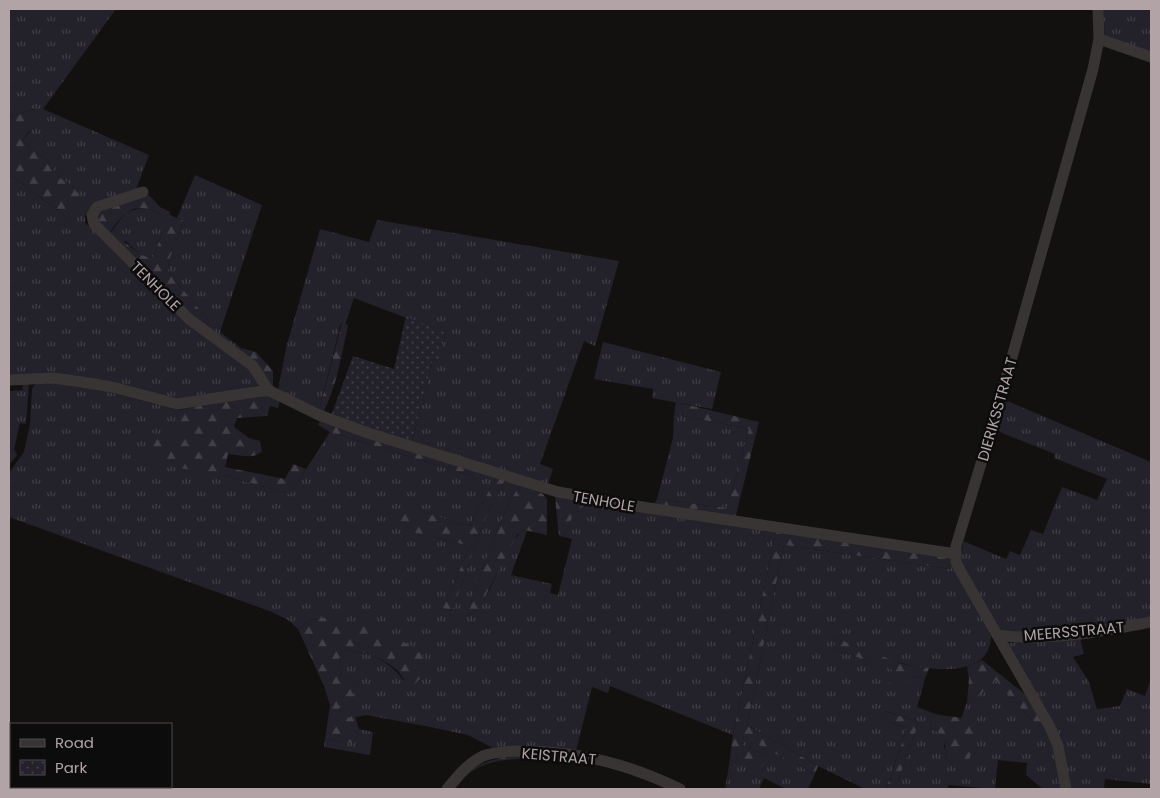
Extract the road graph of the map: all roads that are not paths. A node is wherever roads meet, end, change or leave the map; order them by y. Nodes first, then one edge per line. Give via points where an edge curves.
1 (1098, 9) edge
2 (1099, 39) junction
3 (1151, 57) edge
4 (143, 192) dead end
5 (9, 380) edge
6 (268, 390) junction
7 (956, 554) junction
8 (1151, 622) edge
9 (997, 635) junction
10 (447, 789) edge
11 (680, 789) edge
12 (1066, 789) edge

1 - 2 street, DIERIKSSTRAAT
2 - 3 street
2 - 7 street, DIERIKSSTRAAT via 1051,222 959,533
4 - 6 street, TENHOLE via 96,208 92,215 99,230 189,319 253,366
5 - 6 street via 43,378 82,382 177,404
6 - 7 street, TENHOLE via 319,415 368,433 558,492
7 - 9 street, DIERIKSSTRAAT via 961,572
8 - 9 street, MEERSSTRAAT via 1088,632
9 - 12 street, DIERIKSSTRAAT via 1055,738
10 - 11 street, KEISTRAAT via 472,762 492,754 516,751 594,757 643,772

